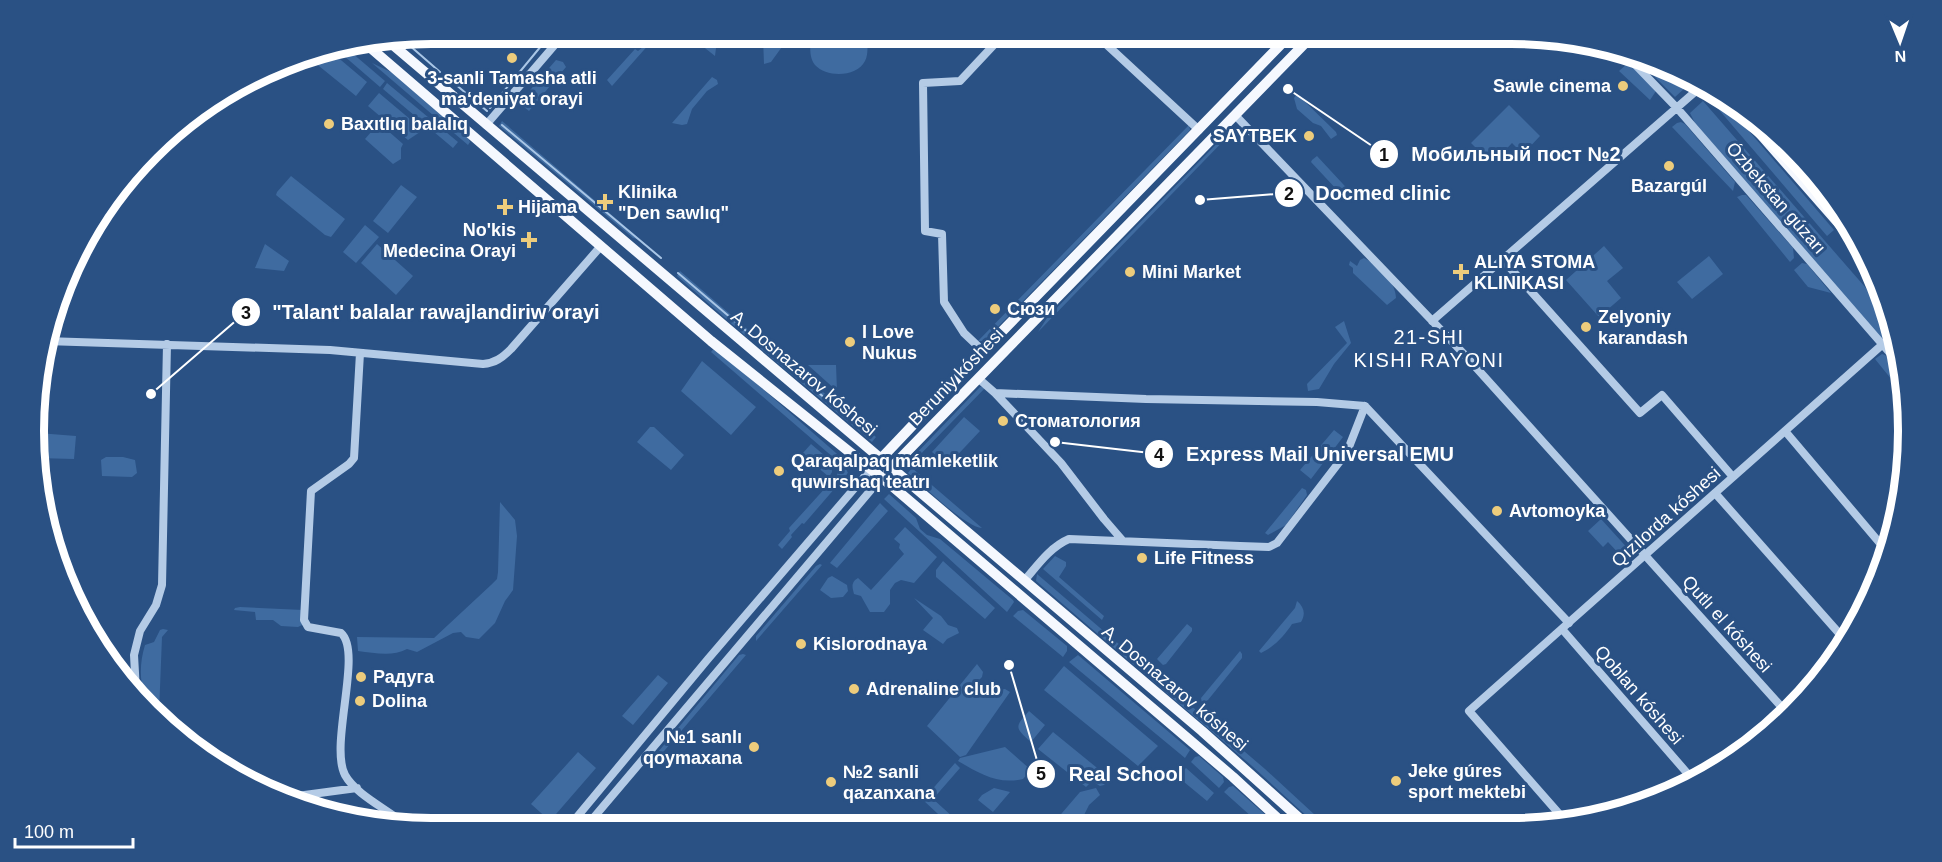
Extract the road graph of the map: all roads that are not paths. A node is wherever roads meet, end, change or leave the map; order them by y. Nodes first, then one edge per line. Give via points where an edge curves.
1 (556, 44) edge
2 (995, 44) edge
3 (1106, 44) edge
4 (1282, 44) edge
5 (1304, 44) edge
6 (393, 45) edge
7 (371, 48) edge
8 (1634, 63) edge
9 (1697, 91) edge
10 (1677, 108) junction
11 (1235, 115) junction
12 (486, 125) junction
13 (1199, 130) junction
14 (1763, 138) edge
15 (1161, 170) junction
16 (1171, 180) junction
17 (1838, 223) edge
18 (601, 246) junction
19 (1503, 260) junction
20 (1432, 321) junction
21 (54, 341) edge
22 (167, 344) junction
23 (1883, 344) junction
24 (983, 351) junction
25 (360, 353) junction
26 (1891, 353) edge
27 (979, 379) junction
28 (995, 393) junction
29 (1365, 406) junction
30 (1785, 431) junction
31 (861, 444) junction
32 (893, 445) junction
33 (904, 454) junction
34 (853, 455) junction
35 (880, 459) junction
36 (891, 468) junction
37 (871, 470) junction
38 (1733, 477) junction
39 (881, 478) junction
40 (905, 480) junction
41 (854, 488) junction
42 (896, 490) junction
43 (1716, 493) junction
44 (865, 498) junction
45 (1123, 541) junction
46 (1881, 545) edge
47 (1645, 555) junction
48 (1024, 581) junction
49 (1569, 623) junction
50 (1562, 629) junction
51 (1840, 635) edge
52 (135, 681) edge
53 (1782, 708) edge
54 (1689, 775) edge
55 (607, 782) junction
56 (357, 788) junction
57 (617, 789) junction
58 (300, 796) edge
59 (1560, 815) edge
60 (395, 817) edge
61 (576, 818) edge
62 (593, 818) edge
63 (1277, 818) edge
64 (1299, 818) edge

1 - 12 street
2 - 24 street via 960,81 922,83 925,231 942,234 944,302 964,333
3 - 13 street
4 - 13 main road, Beruniy kóshesi
5 - 11 main road, Beruniy kóshesi
6 - 12 main road, A. Dosnazarov kóshesi
7 - 18 main road, A. Dosnazarov kóshesi
8 - 10 street, Ózbekstan gúzarı
9 - 10 street
10 - 19 street
10 - 23 street, Ózbekstan gúzarı
11 - 16 main road, Beruniy kóshesi
11 - 20 street, Qutlı el kóshesi
12 - 31 main road, A. Dosnazarov kóshesi
13 - 15 main road, Beruniy kóshesi
14 - 17 main road, Ózbekstan gúzarı
15 - 16 main road
15 - 24 main road, Beruniy kóshesi
16 - 27 main road, Beruniy kóshesi
18 - 25 street via 504,357 493,363
18 - 34 main road, A. Dosnazarov kóshesi
19 - 20 street
19 - 38 street via 1640,413 1662,395
20 - 47 street, Qutlı el kóshesi
21 - 22 street
22 - 25 street
22 - 52 street via 162,585 156,605 140,631 134,655
23 - 26 street, Ózbekstan gúzarı
23 - 30 street, Qızılorda kóshesi
24 - 32 main road, Beruniy kóshesi
25 - 56 street via 354,458 310,491 304,620 308,627 341,633 348,646 342,765
27 - 28 street
27 - 33 main road, Beruniy kóshesi
28 - 29 street
28 - 45 street via 1056,457
29 - 45 street via 1347,452 1277,543 1269,547
29 - 49 street
30 - 38 street, Qızılorda kóshesi
30 - 46 street
31 - 34 main road via 860,452
31 - 35 main road, A. Dosnazarov kóshesi
32 - 33 main road
32 - 35 main road, Beruniy kóshesi
33 - 36 main road, Beruniy kóshesi
34 - 37 main road, A. Dosnazarov kóshesi
35 - 36 main road, A. Dosnazarov kóshesi
35 - 37 main road, Beruniy kóshesi
36 - 39 main road, Beruniy kóshesi
36 - 40 main road, A. Dosnazarov kóshesi
37 - 39 main road, A. Dosnazarov kóshesi
37 - 41 street, Beruniy kóshesi
38 - 43 street, Qızılorda kóshesi
39 - 42 main road, A. Dosnazarov kóshesi
39 - 44 street, Beruniy kóshesi
40 - 42 main road via 898,482
40 - 48 main road, A. Dosnazarov kóshesi
41 - 44 street via 862,490
41 - 55 street, Beruniy kóshesi
42 - 63 main road, A. Dosnazarov kóshesi
43 - 47 street, Qızılorda kóshesi
43 - 51 street
44 - 57 street, Beruniy kóshesi
45 - 48 street via 1061,542
47 - 49 street, Qızılorda kóshesi
47 - 53 street, Qutlı el kóshesi
48 - 64 main road, A. Dosnazarov kóshesi
49 - 50 street, Qızılorda kóshesi
50 - 54 street, Qoblan kóshesi
50 - 59 street, Qızılorda kóshesi via 1469,711
55 - 57 street
55 - 61 street, Beruniy kóshesi
56 - 58 street
56 - 60 street
57 - 62 street, Beruniy kóshesi

